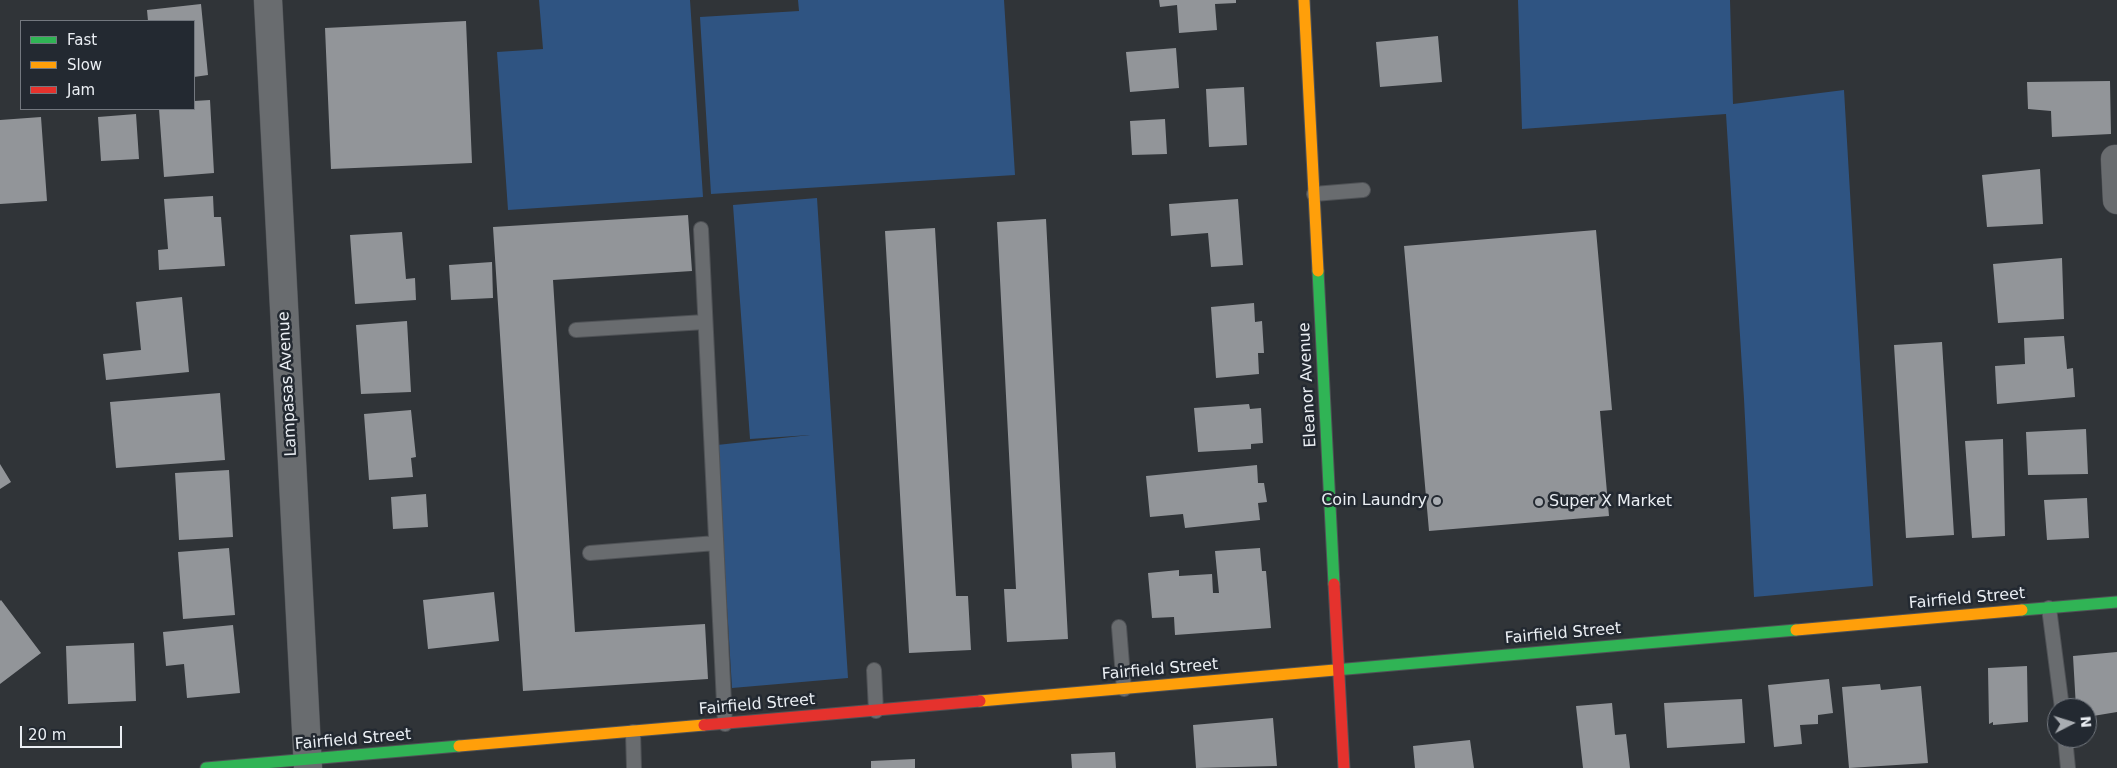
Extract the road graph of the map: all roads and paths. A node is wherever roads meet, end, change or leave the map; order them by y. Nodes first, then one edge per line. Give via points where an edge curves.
1 (268, 0) edge
2 (1304, 0) edge
3 (2115, 159) dead end
4 (1363, 190) dead end
5 (1314, 194) junction
6 (2117, 200) edge
7 (700, 229) dead end
8 (705, 322) junction
9 (576, 330) dead end
10 (716, 543) junction
11 (590, 553) dead end
12 (2117, 602) edge
13 (2049, 608) junction
14 (1119, 627) dead end
15 (874, 670) dead end
16 (1339, 670) junction
17 (1124, 689) junction
18 (2061, 698) edge
19 (876, 711) junction
20 (725, 724) junction
21 (633, 732) junction
22 (2066, 748) edge
23 (308, 764) edge
24 (206, 768) edge
25 (634, 768) edge
26 (1344, 768) edge
27 (2068, 768) edge

1 - 23 street, Lampasas Avenue
2 - 5 street, Eleanor Avenue
3 - 6 street
4 - 5 lane
5 - 16 street, Eleanor Avenue
7 - 8 lane
8 - 9 lane
8 - 10 lane
10 - 11 lane
10 - 20 lane
12 - 13 street, Fairfield Street
13 - 16 street, Fairfield Street
13 - 18 lane
14 - 17 lane
15 - 19 lane
16 - 17 street, Fairfield Street
16 - 26 street, Eleanor Avenue
17 - 19 street, Fairfield Street
19 - 20 street, Fairfield Street
20 - 21 street, Fairfield Street
21 - 23 street, Fairfield Street
21 - 25 lane
22 - 27 lane
23 - 24 street, Fairfield Street

